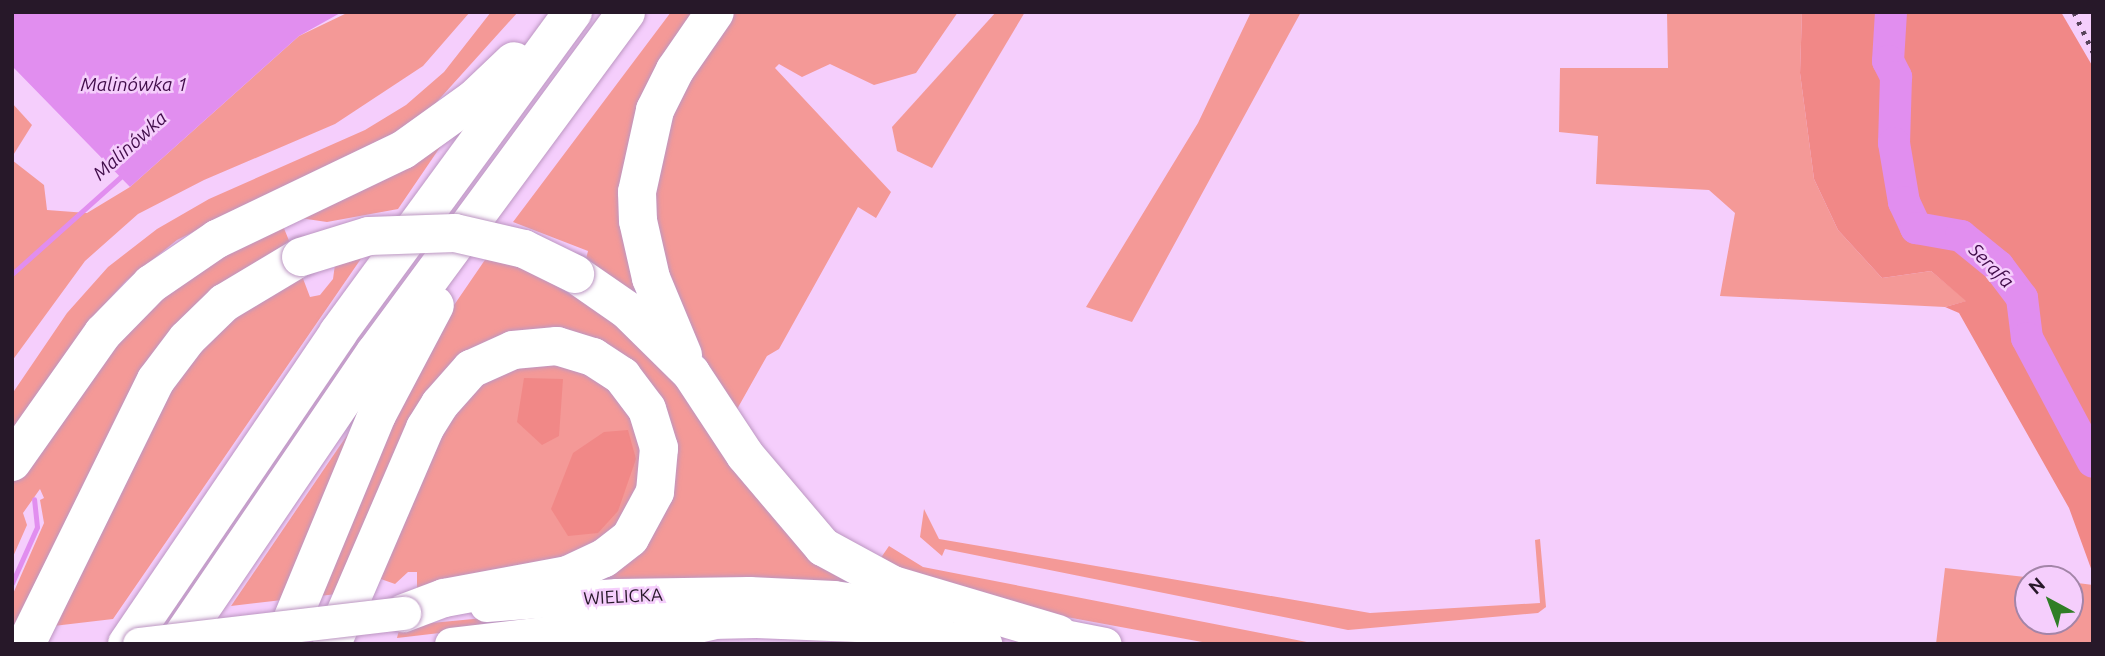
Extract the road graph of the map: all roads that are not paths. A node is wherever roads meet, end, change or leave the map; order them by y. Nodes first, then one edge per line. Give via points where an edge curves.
1 (563, 12) edge
2 (573, 12) edge
3 (625, 12) edge
4 (715, 12) edge
5 (518, 153) junction
6 (691, 373) junction
7 (12, 462) edge
8 (404, 613) junction
9 (711, 621) junction
10 (1058, 634) junction
11 (26, 644) edge
12 (127, 644) edge
13 (139, 644) edge
14 (177, 644) edge
15 (282, 644) edge
16 (332, 644) edge
17 (451, 644) edge
18 (610, 644) edge
19 (985, 644) edge
20 (1105, 644) edge

1 - 7 highway via 474,99 436,129 361,172 217,239 151,284 103,333
2 - 12 highway via 338,333
3 - 5 highway
4 - 6 highway via 675,70 655,110 638,192 638,221 652,278
5 - 14 highway via 322,428
5 - 15 highway via 377,415
6 - 10 highway via 745,455 823,547 893,586
6 - 11 highway, bridge via 627,310 575,274 524,250 455,233 369,236 301,257 225,303 163,370 122,441
8 - 10 main road, WIELICKA via 617,595 749,593 887,604
8 - 13 main road, WIELICKA, bridge
8 - 16 highway via 444,598 568,575 604,558 631,538 655,492 659,448 647,409 622,376 593,357 557,346 523,347 471,369 425,428
9 - 17 main road, WIELICKA via 621,624
9 - 18 highway
9 - 19 main road, WIELICKA via 882,626
10 - 20 main road, WIELICKA

